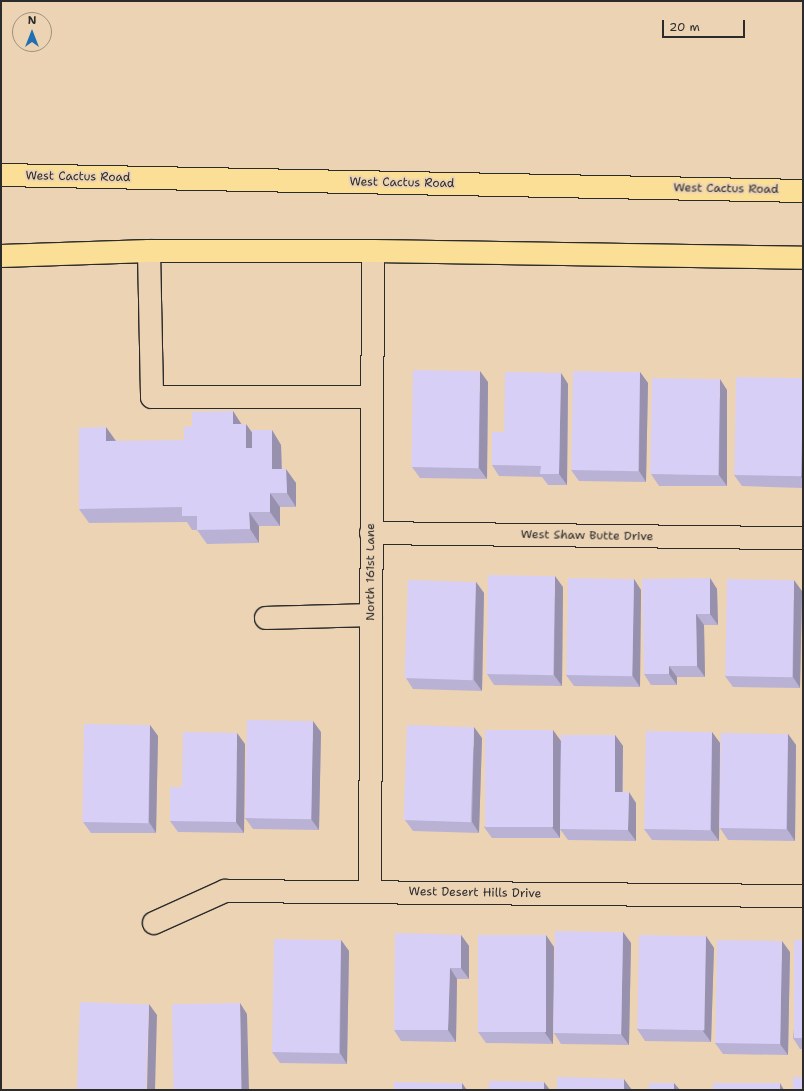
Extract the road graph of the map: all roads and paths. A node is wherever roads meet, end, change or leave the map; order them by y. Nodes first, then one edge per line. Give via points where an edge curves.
1 (1, 175) edge
2 (803, 191) edge
3 (149, 251) junction
4 (373, 251) junction
5 (1, 256) edge
6 (803, 258) edge
7 (372, 397) junction
8 (371, 533) junction
9 (803, 538) edge
10 (370, 615) junction
11 (266, 618) dead end
12 (370, 892) junction
13 (803, 896) edge
14 (154, 923) dead end

1 - 2 main road, West Cactus Road
3 - 4 main road
3 - 5 main road
3 - 7 street via 152,397
4 - 6 main road
4 - 7 street, North 161st Lane
7 - 8 street, North 161st Lane
8 - 9 street, West Shaw Butte Drive
8 - 10 street, North 161st Lane
10 - 11 street
10 - 12 street, North 161st Lane
12 - 13 street, West Desert Hills Drive
12 - 14 street, West Desert Hills Drive via 225,891

